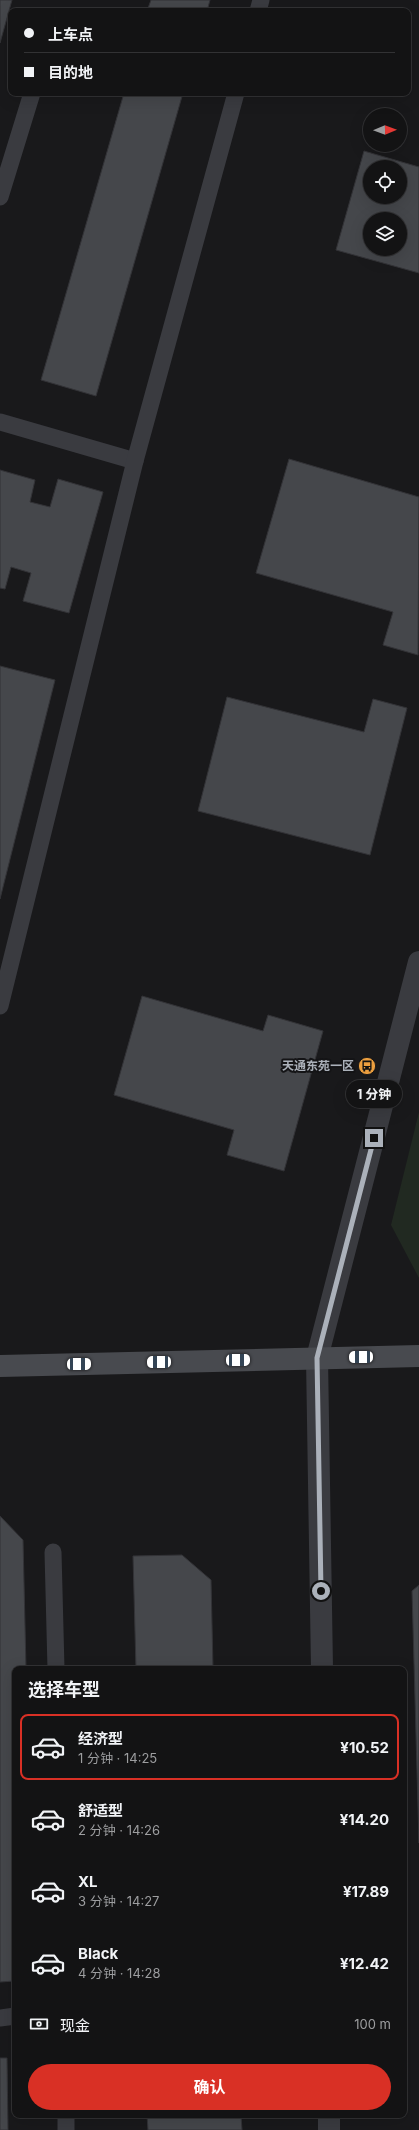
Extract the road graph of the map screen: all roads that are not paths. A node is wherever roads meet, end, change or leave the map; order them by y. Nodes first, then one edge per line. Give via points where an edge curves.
1 (31, 96) edge
2 (235, 96) edge
3 (0, 197) edge
4 (0, 422) edge
5 (135, 462) junction
6 (419, 962) edge
7 (0, 1006) edge
8 (419, 1356) edge
9 (317, 1358) junction
10 (0, 1366) edge
11 (53, 1552) dead end
12 (56, 1666) edge
13 (322, 1666) edge
14 (12, 2016) edge
15 (0, 2018) edge
16 (66, 2118) edge
17 (329, 2118) edge
18 (66, 2130) edge
19 (329, 2130) edge

1 - 3 lane
2 - 5 lane
4 - 5 lane
5 - 7 lane
6 - 9 street
8 - 9 street
9 - 10 street
9 - 13 street
11 - 12 lane
14 - 15 lane
16 - 18 lane
17 - 19 street

